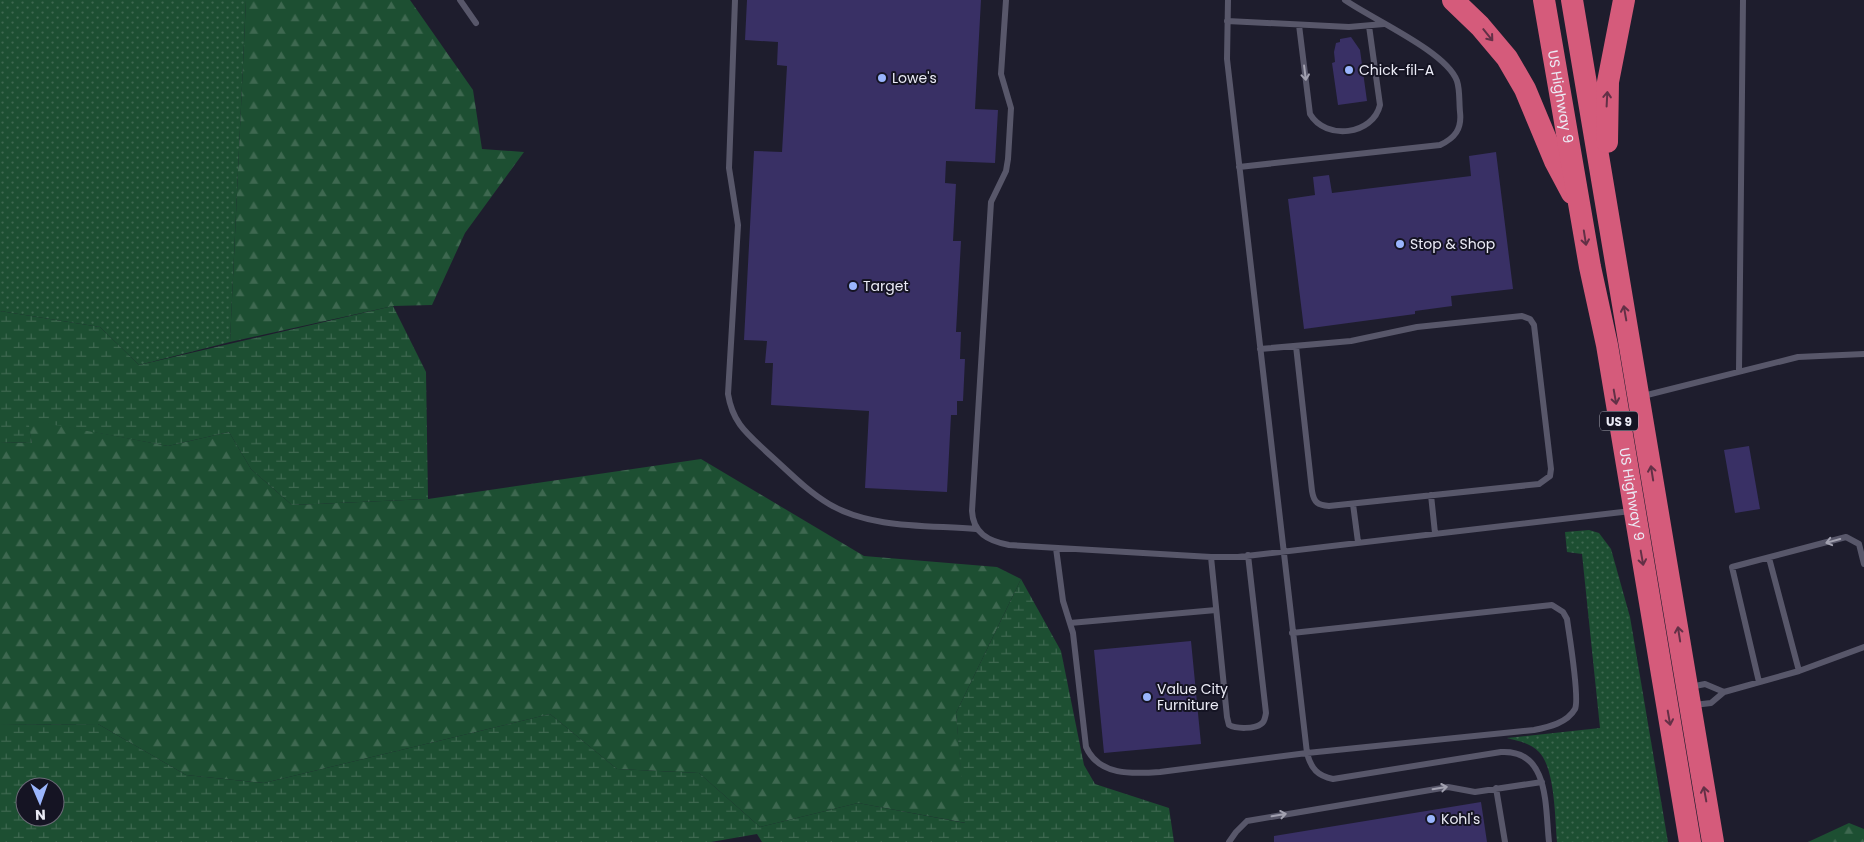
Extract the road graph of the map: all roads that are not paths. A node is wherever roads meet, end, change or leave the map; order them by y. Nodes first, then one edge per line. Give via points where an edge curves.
1 (460, 0) edge
2 (735, 0) edge
3 (1006, 0) edge
4 (1228, 0) edge
5 (1345, 0) edge
6 (1453, 0) edge
7 (1544, 0) edge
8 (1572, 0) edge
9 (1624, 0) edge
10 (1743, 0) edge
11 (1227, 21) junction
12 (476, 23) dead end
13 (1384, 24) junction
14 (1299, 25) junction
15 (1369, 26) junction
16 (1240, 167) junction
17 (1606, 200) junction
18 (1580, 208) junction
19 (1296, 346) junction
20 (1260, 349) junction
21 (1864, 354) edge
22 (1739, 371) junction
23 (1640, 396) junction
24 (1431, 496) junction
25 (1353, 504) junction
26 (1634, 510) junction
27 (976, 529) junction
28 (1435, 534) junction
29 (1358, 542) junction
30 (1056, 548) junction
31 (1283, 551) junction
32 (1248, 556) junction
33 (1211, 557) junction
34 (1769, 558) junction
35 (1864, 564) edge
36 (1216, 610) junction
37 (1070, 624) junction
38 (1292, 633) junction
39 (1864, 648) edge
40 (1799, 671) junction
41 (1759, 682) junction
42 (1724, 692) junction
43 (1689, 696) junction
44 (1306, 753) junction
45 (1542, 782) junction
46 (1496, 788) junction
47 (1229, 842) edge
48 (1505, 842) edge
49 (1549, 842) edge
50 (1690, 842) edge
51 (1714, 842) edge

1 - 12 lane
2 - 27 lane via 729,144 738,225 728,394 733,415 744,431 813,493 831,505 868,518
3 - 27 lane via 1001,74 1011,108 1006,171 991,202 972,504 972,521
4 - 11 lane
5 - 13 lane
6 -> 18 highway via 1507,58 1525,89 1554,162
7 - 18 highway, US Highway 9 / US 9
8 - 17 highway, US Highway 9 / US 9
17 -> 9 highway via 1608,82
10 - 22 lane
11 - 14 lane
11 - 16 lane
13 - 15 lane
13 - 16 lane via 1426,48 1454,76 1461,120 1460,128 1449,141 1440,145
14 - 15 lane
14 -> 15 lane via 1310,114 1323,127 1344,131 1366,126 1378,112 1380,104
16 - 20 lane
23 -> 17 highway, US Highway 9 / US 9
18 -> 26 highway, US Highway 9 / US 9
19 - 20 lane
19 - 24 lane via 1370,338 1417,327 1522,316 1530,319 1534,325 1552,469 1550,476 1539,484
19 - 25 lane via 1313,500 1322,506
20 - 31 lane
21 - 22 lane via 1798,357
22 - 23 lane
43 -> 23 highway, US Highway 9 / US 9
24 - 25 lane
24 - 28 lane
25 - 29 lane
26 - 28 lane
26 -> 50 highway, US Highway 9 / US 9
27 - 30 lane via 981,535 1001,544
28 - 29 lane
29 - 31 lane
30 - 33 lane
30 - 37 lane via 1063,602
31 - 32 lane
31 - 38 lane
32 - 33 lane
32 - 36 lane via 1266,713 1260,726 1234,728 1229,725
33 - 36 lane
35 -> 34 lane via 1859,544 1846,537
34 - 40 lane
34 - 41 lane via 1732,567
36 - 37 lane
37 - 44 lane via 1086,747 1105,768 1143,773
38 - 44 lane
38 - 44 lane via 1540,604 1557,607 1568,618 1577,702 1568,717 1559,723 1534,730
39 - 40 lane
40 - 41 lane
41 - 42 lane
42 - 43 lane via 1711,703
42 - 43 lane via 1706,684
51 -> 43 highway, US Highway 9 / US 9
44 - 45 lane via 1315,771 1334,779 1512,752 1529,759 1536,766
45 - 46 lane
45 - 49 lane
47 -> 46 lane via 1247,821 1448,787 1475,792
46 - 48 lane

